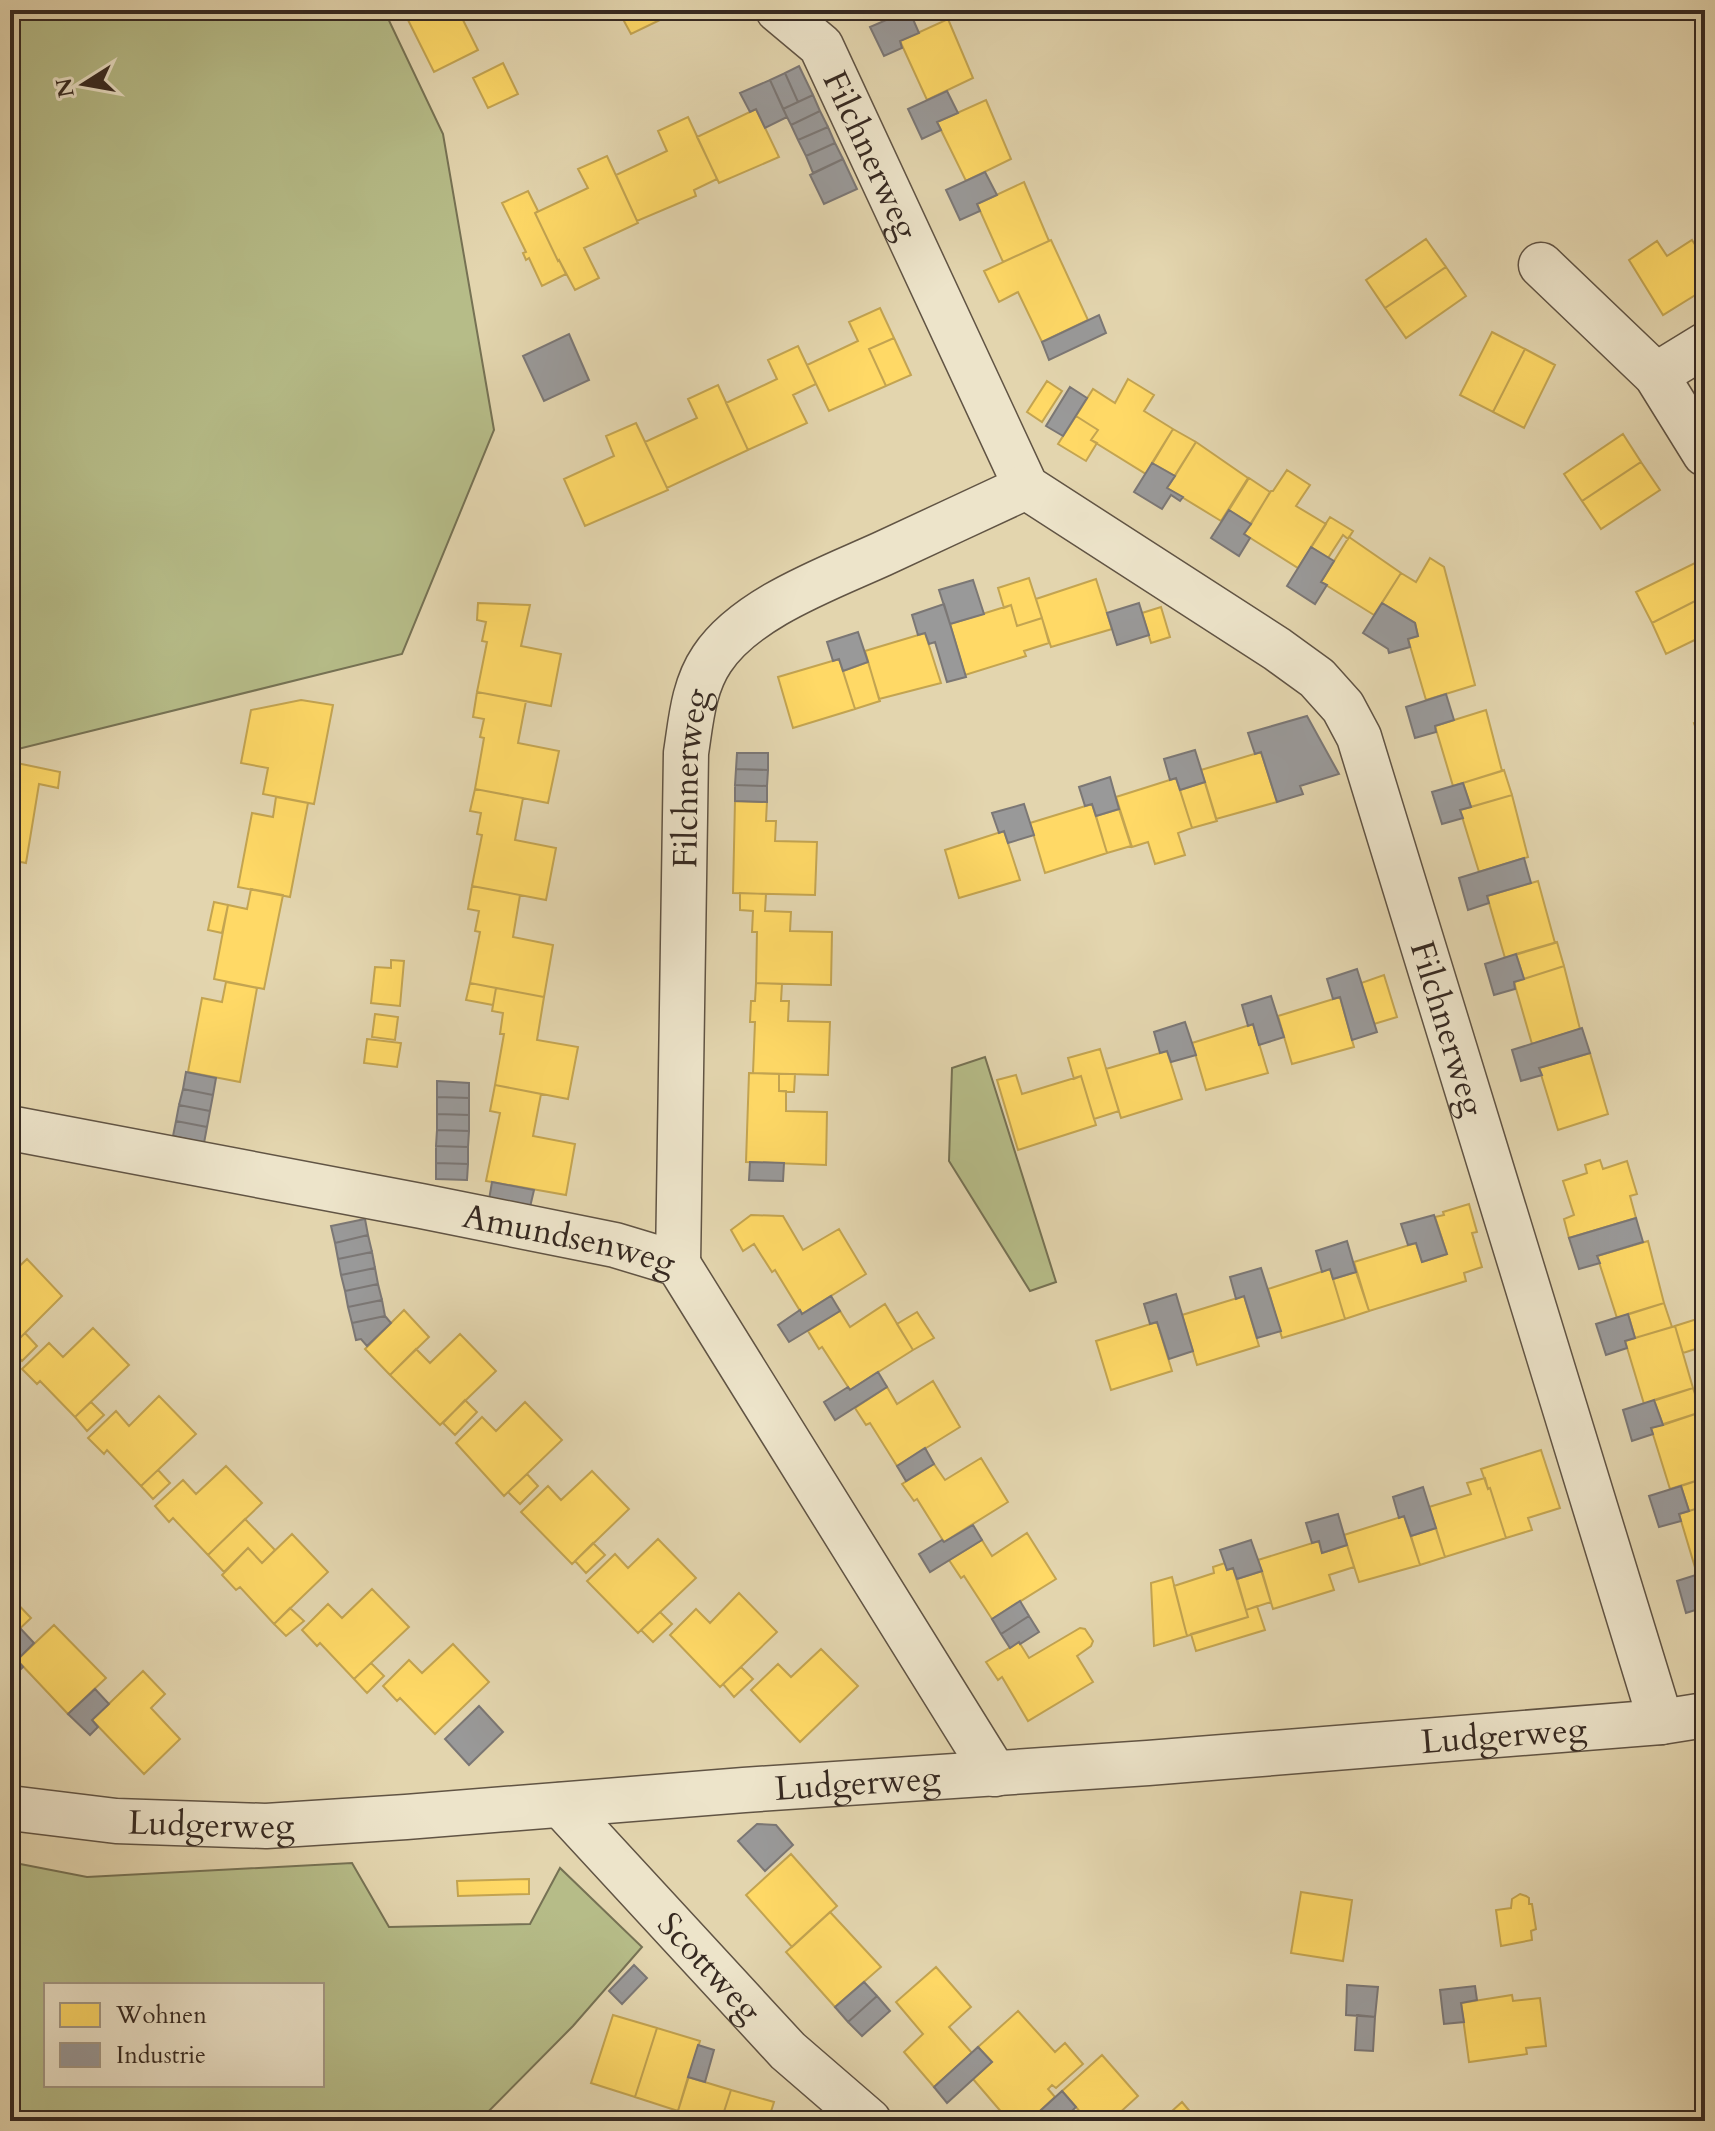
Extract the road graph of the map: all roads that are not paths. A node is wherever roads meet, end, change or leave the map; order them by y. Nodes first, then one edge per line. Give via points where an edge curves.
1 (778, 10) edge
2 (1541, 265) dead end
3 (1705, 345) edge
4 (1656, 375) junction
5 (1705, 454) edge
6 (1026, 487) junction
7 (10, 1128) edge
8 (678, 1264) junction
9 (1705, 1715) edge
10 (1661, 1722) junction
11 (995, 1774) junction
12 (561, 1805) junction
13 (10, 1808) edge
14 (869, 2121) edge

1 - 6 street, Filchnerweg via 821,46
2 - 4 street
3 - 4 street
4 - 5 street
6 - 8 street, Filchnerweg via 788,597 727,641 711,660 695,695 686,753
6 - 10 street, Filchnerweg via 1317,678 1343,707 1359,737
7 - 8 street, Amundsenweg via 615,1245
8 - 11 street, Amundsenweg
9 - 10 street, Ludgerweg
10 - 11 street, Ludgerweg
11 - 12 street, Ludgerweg
12 - 13 street, Ludgerweg via 266,1826 116,1821
12 - 14 street, Scottweg via 788,2051

